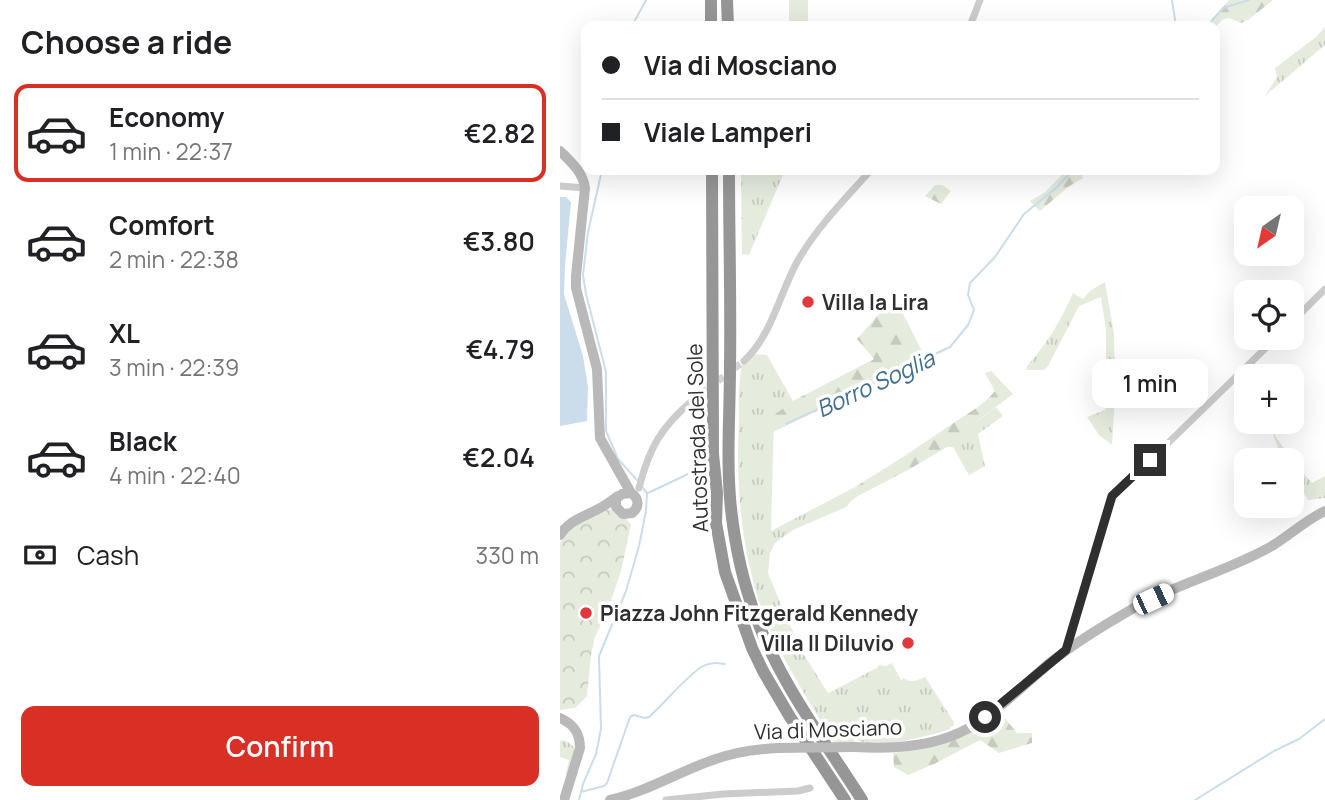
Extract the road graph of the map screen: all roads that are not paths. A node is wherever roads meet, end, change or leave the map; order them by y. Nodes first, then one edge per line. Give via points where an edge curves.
1 (711, 0) edge
2 (727, 0) edge
3 (980, 0) edge
4 (711, 21) edge
5 (727, 21) edge
6 (972, 21) edge
7 (560, 151) edge
8 (581, 174) edge
9 (581, 175) edge
10 (712, 175) edge
11 (729, 175) edge
12 (867, 175) edge
13 (560, 186) edge
14 (585, 188) junction
15 (1325, 289) edge
16 (1304, 310) edge
17 (1264, 350) edge
18 (744, 361) tunnel mouth
19 (693, 400) tunnel mouth
20 (630, 495) junction
21 (599, 509) junction
22 (1325, 510) edge
23 (618, 511) junction
24 (560, 535) edge
25 (1066, 650) junction
26 (560, 718) edge
27 (810, 788) dead end
28 (564, 800) edge
29 (613, 800) edge
30 (666, 800) edge
31 (845, 800) edge
32 (862, 800) edge

1 - 4 highway
2 - 5 highway
3 - 6 street
7 - 8 main road
9 - 14 main road
10 - 31 highway, Autostrada del Sole via 713,454 716,523 725,572 762,671
11 - 32 highway, Autostrada del Sole via 729,479 743,575 771,653
12 - 18 street via 811,238 761,341
13 - 14 street
14 - 20 main road via 576,288 597,369 600,438
15 - 16 street
17 - 25 street via 1112,496
19 - 20 street via 665,427
20 - 21 main road
20 - 23 main road via 615,505
20 - 23 main road via 637,509 625,515
21 - 23 main road
21 - 24 main road via 566,526
22 - 25 main road, Via di Mosciano via 1272,546 1131,609
25 - 29 main road, Via di Mosciano, bridge via 997,708 949,737 900,748 737,752
26 - 28 main road via 579,735 580,748
27 - 30 street

